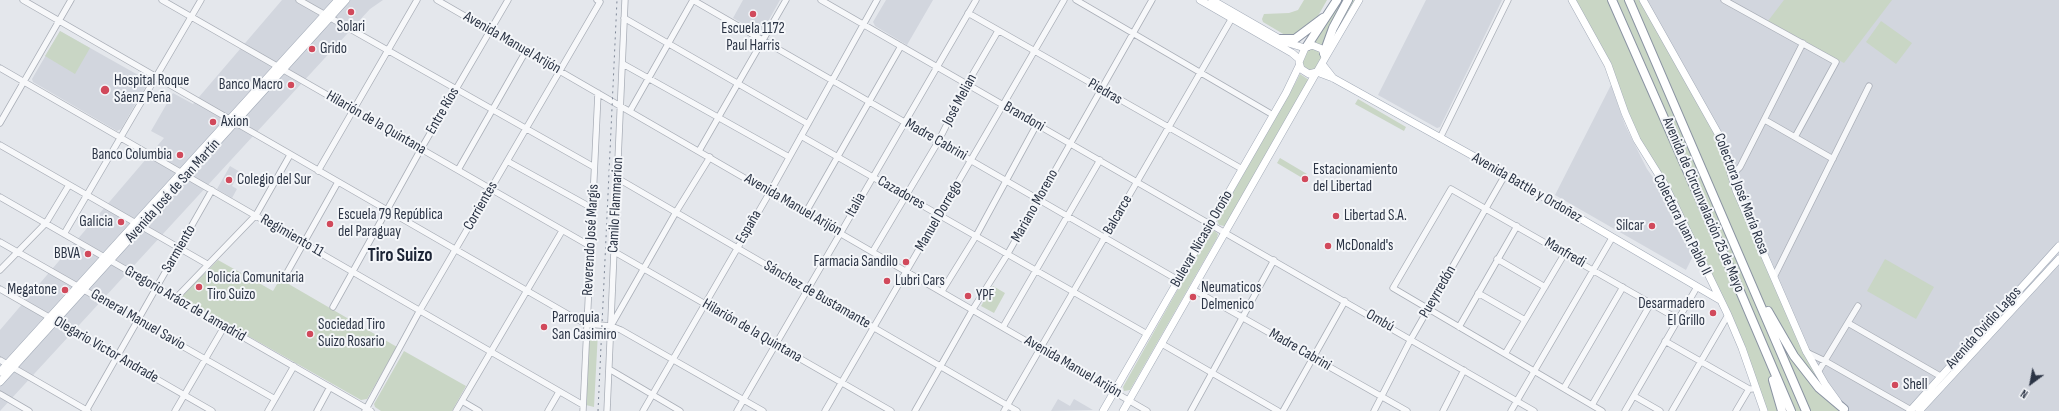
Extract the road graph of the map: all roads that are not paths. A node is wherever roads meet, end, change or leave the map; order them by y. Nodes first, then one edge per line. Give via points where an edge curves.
1 (23, 0) edge
2 (71, 0) edge
3 (162, 0) edge
4 (201, 0) edge
5 (299, 0) edge
6 (338, 0) edge
7 (346, 0) edge
8 (417, 0) edge
9 (437, 0) edge
10 (508, 0) edge
11 (625, 0) edge
12 (693, 0) edge
13 (786, 0) edge
14 (821, 0) edge
15 (878, 0) edge
16 (976, 0) edge
17 (1064, 0) edge
18 (1076, 0) edge
19 (1152, 0) edge
20 (1200, 0) edge
21 (1212, 0) edge
22 (1335, 0) edge
23 (1348, 0) edge
24 (1359, 0) edge
25 (1508, 0) edge
26 (1572, 0) edge
27 (1607, 0) edge
28 (1612, 0) edge
29 (1629, 0) edge
30 (1643, 0) edge
31 (1724, 0) edge
32 (598, 1) edge
33 (968, 13) junction
34 (327, 16) junction
35 (191, 17) junction
36 (1326, 17) junction
37 (624, 18) junction
38 (1232, 18) junction
39 (1620, 19) junction
40 (59, 21) junction
41 (864, 25) junction
42 (490, 30) junction
43 (998, 31) junction
44 (1133, 33) junction
45 (1279, 39) junction
46 (763, 40) junction
47 (1803, 43) junction
48 (668, 44) junction
49 (901, 46) junction
50 (1306, 47) junction
51 (388, 50) junction
52 (526, 51) junction
53 (1034, 52) junction
54 (1324, 58) junction
55 (1299, 63) junction
56 (623, 64) junction
57 (937, 67) junction
58 (0, 68) edge
59 (281, 68) junction
60 (560, 70) junction
61 (1201, 72) junction
62 (1316, 73) junction
63 (155, 77) junction
64 (648, 78) junction
65 (1333, 78) junction
66 (832, 80) junction
67 (24, 81) junction
68 (738, 84) junction
69 (967, 84) junction
70 (1868, 86) dead end
71 (456, 89) junction
72 (1101, 89) junction
73 (598, 93) junction
74 (869, 101) junction
75 (620, 105) junction
76 (1003, 105) junction
77 (353, 110) junction
78 (492, 110) junction
79 (630, 111) junction
80 (1273, 115) junction
81 (719, 117) junction
82 (231, 120) junction
83 (1765, 120) junction
84 (904, 121) junction
85 (0, 123) edge
86 (808, 124) junction
87 (1037, 124) junction
88 (1169, 128) junction
89 (526, 129) junction
90 (801, 136) junction
91 (122, 138) junction
92 (1440, 138) junction
93 (1795, 138) junction
94 (938, 142) junction
95 (1070, 143) junction
96 (0, 145) edge
97 (421, 149) junction
98 (699, 151) junction
99 (290, 155) junction
100 (838, 156) junction
101 (710, 157) junction
102 (789, 157) junction
103 (1833, 159) junction
104 (971, 160) junction
105 (1100, 160) junction
106 (507, 161) junction
107 (594, 167) junction
108 (1242, 169) junction
109 (458, 170) junction
110 (318, 171) junction
111 (185, 174) junction
112 (1505, 174) junction
113 (1732, 175) junction
114 (872, 176) junction
115 (617, 178) junction
116 (1006, 181) junction
117 (338, 182) junction
118 (1137, 182) junction
119 (69, 185) junction
120 (491, 189) junction
121 (212, 190) junction
122 (770, 192) junction
123 (88, 195) junction
124 (905, 195) junction
125 (0, 197) edge
126 (1039, 200) junction
127 (592, 208) junction
128 (1486, 208) junction
129 (386, 210) junction
130 (676, 212) junction
131 (806, 212) junction
132 (256, 215) junction
133 (940, 215) junction
134 (1066, 215) junction
135 (46, 224) junction
136 (1211, 224) junction
137 (138, 225) junction
138 (1517, 226) junction
139 (562, 231) junction
140 (841, 232) junction
141 (1226, 233) junction
142 (64, 234) junction
143 (976, 236) junction
144 (1105, 238) junction
145 (1612, 238) junction
146 (0, 242) edge
147 (304, 242) junction
148 (590, 246) junction
149 (2059, 246) edge
150 (180, 248) junction
151 (737, 248) junction
152 (455, 250) junction
153 (613, 251) junction
154 (872, 251) junction
155 (18, 252) junction
156 (1565, 253) junction
157 (1007, 255) junction
158 (1497, 259) junction
159 (2059, 259) edge
160 (107, 260) junction
161 (1274, 260) junction
162 (207, 264) junction
163 (643, 268) junction
164 (0, 270) edge
165 (907, 270) junction
166 (1034, 270) junction
167 (1593, 270) junction
168 (353, 271) junction
169 (1774, 277) junction
170 (284, 278) dead end
171 (1178, 280) junction
172 (82, 287) junction
173 (1544, 287) junction
174 (1623, 287) junction
175 (1697, 287) junction
176 (157, 288) junction
177 (0, 289) edge
178 (808, 289) junction
179 (1194, 290) junction
180 (525, 291) junction
181 (942, 291) junction
182 (1074, 293) junction
183 (1478, 293) junction
184 (1757, 296) junction
185 (175, 299) junction
186 (1720, 300) junction
187 (1345, 301) junction
188 (1651, 303) junction
189 (705, 304) junction
190 (333, 306) dead end
191 (1858, 306) dead end
192 (973, 309) junction
193 (1428, 309) junction
194 (420, 310) junction
195 (1728, 315) junction
196 (1243, 317) junction
197 (53, 319) junction
198 (1678, 319) junction
199 (1525, 320) junction
200 (138, 322) junction
201 (1848, 323) junction
202 (587, 324) junction
203 (224, 326) junction
204 (611, 326) junction
205 (874, 327) junction
206 (1003, 327) junction
207 (1459, 327) junction
208 (1758, 331) junction
209 (1147, 334) junction
210 (1411, 339) junction
211 (1665, 341) junction
212 (1162, 344) junction
213 (776, 345) junction
214 (1040, 349) junction
215 (1806, 351) junction
216 (490, 352) junction
217 (1505, 354) junction
218 (118, 357) junction
219 (1312, 357) junction
220 (205, 359) junction
221 (673, 359) junction
222 (0, 360) edge
223 (1701, 361) junction
224 (1826, 361) junction
225 (10, 366) junction
226 (294, 366) junction
227 (940, 366) junction
228 (609, 369) junction
229 (1464, 370) junction
230 (1534, 371) junction
231 (0, 372) edge
232 (1818, 372) junction
233 (1213, 373) junction
234 (1940, 376) junction
235 (0, 382) edge
236 (841, 383) junction
237 (330, 388) junction
238 (1564, 388) junction
239 (1752, 388) junction
240 (559, 392) junction
241 (1114, 392) junction
242 (0, 394) edge
243 (652, 394) junction
244 (184, 395) junction
245 (1634, 396) junction
246 (1382, 397) junction
247 (275, 399) junction
248 (744, 400) junction
249 (1129, 400) junction
250 (462, 401) junction
251 (1516, 401) junction
252 (1008, 405) junction
253 (1592, 405) junction
254 (583, 408) edge
255 (368, 410) edge
256 (1845, 410) edge
257 (29, 411) edge
258 (87, 411) edge
259 (176, 411) edge
260 (212, 411) edge
261 (268, 411) edge
262 (316, 411) edge
263 (456, 411) edge
264 (479, 411) edge
265 (548, 411) edge
266 (607, 411) edge
267 (643, 411) edge
268 (680, 411) edge
269 (737, 411) edge
270 (762, 411) edge
271 (825, 411) edge
272 (891, 411) edge
273 (915, 411) edge
274 (1004, 411) edge
275 (1017, 411) edge
276 (1103, 411) edge
277 (1123, 411) edge
278 (1148, 411) edge
279 (1191, 411) edge
280 (1278, 411) edge
281 (1282, 411) edge
282 (1374, 411) edge
283 (1407, 411) edge
284 (1443, 411) edge
285 (1511, 411) edge
286 (1534, 411) edge
287 (1602, 411) edge
288 (1625, 411) edge
289 (1660, 411) edge
290 (1672, 411) edge
291 (1736, 411) edge
292 (1764, 411) edge
293 (1782, 411) edge
294 (1791, 411) edge
295 (1806, 411) edge
296 (1911, 411) edge
297 (1919, 411) edge

1 - 40 street
2 - 40 street
3 - 35 street, Hilarión de la Quintana
4 - 35 street
5 - 34 street
6 - 34 main road, Avenida José de San Martín
7 - 34 main road, Avenida José de San Martín
8 - 51 street
9 - 42 street, Avenida Manuel Arijón
10 - 42 street, Entre Ríos
11 - 37 street, Camilo Flammarion
12 - 46 street, Madre Cabrini
12 - 48 street
13 - 46 street
14 - 41 street, Brandoni
15 - 41 street, España
16 - 33 street, Italia
17 - 53 street, Manuel Dorrego
18 - 44 street
19 - 44 street, Mariano Moreno
20 - 38 main road
21 - 45 main road
22 - 36 highway
23 - 54 highway via 1333,28
24 - 54 main road
25 - 92 street
26 - 186 main road, Colectora Juan Pablo II via 1608,65 1637,140 1665,184
27 - 39 highway
28 - 39 highway, Avenida de Circunvalación 25 de Mayo
29 - 184 highway, Avenida de Circunvalación 25 de Mayo
30 - 113 main road, Colectora José María Rosa via 1720,137
31 - 47 street
32 - 60 street, Corrientes
33 - 43 street, Piedras
33 - 57 street, Italia
34 - 51 street
34 - 59 main road, Avenida José de San Martín
35 - 59 street, Hilarión de la Quintana
35 - 63 street
36 - 45 highway via 1295,39
36 - 50 highway
37 - 48 street
37 - 56 street, Camilo Flammarion
38 - 55 main road via 1292,53
38 - 61 street, Balcarce
39 - 208 highway, Avenida de Circunvalación 25 de Mayo
40 - 63 street
40 - 67 street
41 - 49 street, Brandoni
41 - 66 street, España
42 - 52 street, Avenida Manuel Arijón
42 - 71 street, Entre Ríos
43 - 53 street, Piedras
43 - 69 street, José Melian
44 - 61 street
44 - 72 street, Mariano Moreno
45 - 50 main road via 1294,46
46 - 66 street, Madre Cabrini
46 - 68 street
47 - 83 street
47 - 93 street via 1836,62
48 - 64 street
48 - 68 street
49 - 57 street, Brandoni
49 - 74 street
50 - 54 main road via 1317,45
50 - 55 main road
51 - 71 street
51 - 77 street
52 - 60 street, Avenida Manuel Arijón
52 - 78 street
53 - 72 street, Piedras
53 - 76 street, Manuel Dorrego
54 - 62 main road
54 - 65 main road, Avenida Battle y Ordoñez
55 - 62 main road via 1305,73
55 - 80 main road, Bulevar Nicasio Oroño
56 - 64 street
56 - 75 street, Camilo Flammarion
57 - 69 street, Brandoni
57 - 84 street, Italia
58 - 67 street, Regimiento 11
59 - 77 street, Hilarión de la Quintana
59 - 82 main road, Avenida José de San Martín
60 - 73 street, Avenida Manuel Arijón
60 - 89 street, Corrientes
61 - 80 street
61 - 88 street, Balcarce
62 - 65 main road, Avenida Battle y Ordoñez
62 - 141 main road, Bulevar Nicasio Oroño
63 - 82 street
63 - 91 street
64 - 79 street
64 - 81 street
65 - 92 main road, Avenida Battle y Ordoñez
66 - 74 street, Madre Cabrini
66 - 86 street, España
67 - 85 street
67 - 91 street, Regimiento 11
68 - 81 street
68 - 86 street
69 - 76 street, Brandoni
69 - 94 street, José Melian
70 - 103 street
71 - 78 street
71 - 97 street, Entre Ríos
72 - 88 street, Piedras
72 - 95 street, Mariano Moreno
73 - 75 street, Avenida Manuel Arijón
73 - 107 street, Reverendo José Margis
74 - 84 street, Madre Cabrini
74 - 100 street
75 - 79 street, Avenida Manuel Arijón
75 - 115 street, Camilo Flammarion
76 - 87 street, Brandoni
76 - 104 street, Manuel Dorrego
77 - 97 street, Hilarión de la Quintana
77 - 110 street
78 - 89 street
78 - 109 street
79 - 98 street, Avenida Manuel Arijón
80 - 108 main road, Bulevar Nicasio Oroño
81 - 98 street
81 - 102 street
82 - 99 street
82 - 111 main road, Avenida José de San Martín
83 - 93 street
83 - 113 street via 1740,167
84 - 94 street, Madre Cabrini
84 - 114 street, Italia
86 - 90 street, España
87 - 95 street, Brandoni
87 - 116 street
88 - 108 street, Piedras
88 - 118 street, Balcarce
89 - 106 street, Corrientes
89 - 107 street
90 - 100 street, Cazadores
90 - 102 street, España
91 - 111 street, Regimiento 11
91 - 123 street
92 - 112 main road, Avenida Battle y Ordoñez
93 - 103 street
94 - 104 street, Madre Cabrini
94 - 124 street, José Melian
95 - 105 street, Brandoni
95 - 126 street, Mariano Moreno
96 - 119 street
97 - 109 street, Hilarión de la Quintana
97 - 129 street, Entre Ríos
98 - 101 street, Avenida Manuel Arijón
99 - 110 street
99 - 132 street
100 - 114 street, Cazadores
100 - 131 street
101 - 122 street, Avenida Manuel Arijón
101 - 130 street
102 - 122 street, España
103 - 169 street
104 - 116 street, Madre Cabrini
104 - 133 street, Manuel Dorrego
105 - 118 street, Brandoni
105 - 134 street
106 - 120 street, Corrientes
106 - 127 street
107 - 127 street, Reverendo José Margis
108 - 136 main road, Bulevar Nicasio Oroño
109 - 120 street, Hilarión de la Quintana
110 - 117 street
111 - 121 street, Regimiento 11
111 - 137 main road, Avenida José de San Martín
112 - 128 street, Pueyrredón
112 - 145 main road, Avenida Battle y Ordoñez
113 - 169 main road, Colectora José María Rosa via 1736,190
114 - 124 street, Cazadores
114 - 140 street, Italia
115 - 130 street, Sánchez de Bustamante
115 - 153 street, Camilo Flammarion
116 - 126 street, Madre Cabrini
116 - 143 street
117 - 129 street
117 - 147 street
118 - 136 street, Brandoni
118 - 144 street, Balcarce
119 - 123 street
119 - 135 street
120 - 139 street, Hilarión de la Quintana
120 - 152 street, Corrientes
121 - 132 street, Regimiento 11
121 - 150 street, Sarmiento
122 - 131 street, Avenida Manuel Arijón
122 - 151 street, España
123 - 137 street
123 - 142 street
124 - 133 street, Cazadores
124 - 154 street, José Melian
125 - 135 street, Gregorio Aráoz de Lamadrid
126 - 134 street, Madre Cabrini
126 - 157 street, Mariano Moreno
127 - 148 street, Reverendo José Margis
128 - 138 street, Manfredi
128 - 193 street, Pueyrredón
128 - 193 street, Manfredi via 1451,189 1393,288
129 - 152 street
129 - 168 street, Entre Ríos
130 - 151 street, Sánchez de Bustamante
130 - 163 street
131 - 140 street, Avenida Manuel Arijón
132 - 147 street, Regimiento 11
132 - 162 street
133 - 143 street, Cazadores
133 - 165 street, Manuel Dorrego
134 - 144 street, Madre Cabrini
134 - 166 street
135 - 142 street, Gregorio Aráoz de Lamadrid
135 - 155 street
136 - 141 street, Brandoni
136 - 171 main road, Bulevar Nicasio Oroño
137 - 150 street
137 - 160 main road, Avenida José de San Martín
138 - 156 street, Manfredi
138 - 158 street
139 - 148 street, Hilarión de la Quintana
139 - 180 street
140 - 154 street, Avenida Manuel Arijón
140 - 178 street, Italia
141 - 161 street, Ombú
141 - 179 main road, Bulevar Nicasio Oroño
142 - 160 street, Gregorio Aráoz de Lamadrid
143 - 157 street, Cazadores
143 - 181 street
144 - 171 street, Madre Cabrini
144 - 182 street, Balcarce
145 - 167 street
145 - 175 main road, Avenida Battle y Ordoñez
146 - 155 street, General Manuel Savio
147 - 168 street, Regimiento 11
147 - 170 street
148 - 202 street, Reverendo José Margis
149 - 234 main road, Avenida Ovidio Lagos
150 - 162 street
150 - 176 street, Sarmiento
151 - 178 street, Sánchez de Bustamante
151 - 189 street, España
152 - 180 street
152 - 194 street, Corrientes
153 - 163 street, Hilarión de la Quintana
153 - 204 street, Camilo Flammarion
154 - 165 street, Avenida Manuel Arijón
155 - 164 street
155 - 172 street, General Manuel Savio
156 - 167 street, Manfredi
156 - 173 street
157 - 166 street, Cazadores
157 - 192 street, Mariano Moreno
158 - 173 street
158 - 183 street
159 - 297 main road, Avenida Ovidio Lagos
160 - 172 main road, Avenida José de San Martín
160 - 176 street, Gregorio Aráoz de Lamadrid
161 - 187 street, Ombú
161 - 196 street
162 - 185 street
163 - 189 street, Hilarión de la Quintana
163 - 204 street
165 - 181 street, Avenida Manuel Arijón
165 - 205 street, Manuel Dorrego
166 - 182 street, Cazadores
166 - 206 street
167 - 174 street, Manfredi
167 - 230 street
168 - 190 street, Entre Ríos
168 - 194 street, Regimiento 11
169 - 215 main road, Colectora José María Rosa
171 - 209 main road, Bulevar Nicasio Oroño
172 - 197 main road, Avenida José de San Martín
172 - 200 street, General Manuel Savio
173 - 199 street
174 - 188 street, Manfredi
174 - 238 street
175 - 186 main road, Avenida Battle y Ordoñez
175 - 198 street
176 - 185 street, Gregorio Aráoz de Lamadrid
176 - 200 street, Sarmiento
177 - 197 street, Olegario Victor Andrade
178 - 205 street, Sánchez de Bustamante
178 - 213 street, Italia
179 - 196 street, Madre Cabrini
179 - 212 main road, Bulevar Nicasio Oroño
180 - 202 street
180 - 216 street
181 - 192 street, Avenida Manuel Arijón
182 - 209 street, Cazadores
182 - 214 street, Balcarce
183 - 199 street
183 - 207 street
184 - 256 highway via 1794,356 1820,388
184 - 295 highway, Avenida de Circunvalación 25 de Mayo
185 - 203 street, Gregorio Aráoz de Lamadrid
186 - 195 main road, Colectora Juan Pablo II
187 - 210 street, Ombú
187 - 219 street
188 - 198 street, Manfredi
188 - 253 street
189 - 213 street, Hilarión de la Quintana
189 - 221 street, España
191 - 201 street
192 - 206 street, Avenida Manuel Arijón
192 - 227 street, Mariano Moreno
193 - 207 street
193 - 210 street, Pueyrredón
194 - 216 street, Regimiento 11
194 - 255 street, Corrientes
195 - 223 street
195 - 239 main road, Colectora Juan Pablo II via 1742,348
196 - 219 street, Madre Cabrini
196 - 233 street
197 - 218 street, Olegario Victor Andrade
197 - 225 main road, Avenida José de San Martín
198 - 211 street
199 - 217 street
200 - 218 street, Sarmiento
200 - 220 street, General Manuel Savio
201 - 224 street
201 - 234 street
202 - 204 street
202 - 254 street, Reverendo José Margis
203 - 220 street
203 - 226 street, Gregorio Aráoz de Lamadrid
204 - 221 street
204 - 228 street, Camilo Flammarion
205 - 227 street, Sánchez de Bustamante
205 - 236 street, Manuel Dorrego
206 - 214 street, Avenida Manuel Arijón
207 - 217 street
208 - 293 highway
208 - 294 highway, Avenida de Circunvalación 25 de Mayo
209 - 241 main road, Bulevar Nicasio Oroño
210 - 229 street, Ombú
210 - 246 street, Pueyrredón
211 - 223 street
211 - 245 street
212 - 233 street
212 - 249 main road, Bulevar Nicasio Oroño
213 - 236 street, Hilarión de la Quintana
213 - 248 street, Italia
214 - 241 street, Avenida Manuel Arijón
214 - 252 street, Balcarce
215 - 224 street
215 - 232 main road, Colectora José María Rosa
216 - 240 street, Regimiento 11
216 - 250 street
217 - 230 street
218 - 244 street, Olegario Victor Andrade
218 - 258 street, Sarmiento
219 - 246 street, Madre Cabrini
219 - 281 street
220 - 244 street
220 - 247 street, General Manuel Savio
221 - 243 street, España
221 - 248 street
222 - 225 street
223 - 239 street
223 - 290 street
224 - 232 street
224 - 296 street
225 - 231 main road, Avenida José de San Martín
225 - 235 main road, Avenida José de San Martín
225 - 258 street
226 - 237 street, Gregorio Aráoz de Lamadrid
226 - 247 street
227 - 252 street, Sánchez de Bustamante
227 - 273 street, Mariano Moreno
228 - 243 street
228 - 266 street, Camilo Flammarion
229 - 251 street, Ombú
229 - 284 street
230 - 238 street
230 - 251 street
232 - 256 main road, Colectora José María Rosa
233 - 279 street
233 - 280 street
234 - 296 main road, Avenida Ovidio Lagos
236 - 271 street, Manuel Dorrego
236 - 272 street, Hilarión de la Quintana
237 - 255 street, Gregorio Aráoz de Lamadrid
237 - 262 street
238 - 253 street
239 - 291 street
239 - 292 main road, Colectora Juan Pablo II
240 - 254 street, Regimiento 11
240 - 265 street
241 - 249 street, Avenida Manuel Arijón
241 - 276 main road, Bulevar Nicasio Oroño
242 - 257 street
243 - 267 street, España
243 - 268 street
244 - 259 street
244 - 260 street, Olegario Victor Andrade
245 - 288 street
245 - 289 street
246 - 282 street, Pueyrredón
246 - 283 street, Madre Cabrini
247 - 261 street
248 - 269 street, Italia
248 - 270 street
249 - 277 main road, Bulevar Nicasio Oroño
249 - 278 street, Avenida Manuel Arijón
250 - 263 street
250 - 264 street
251 - 285 street
251 - 286 street, Ombú
252 - 274 street, Balcarce
252 - 275 street, Sánchez de Bustamante
253 - 287 street

